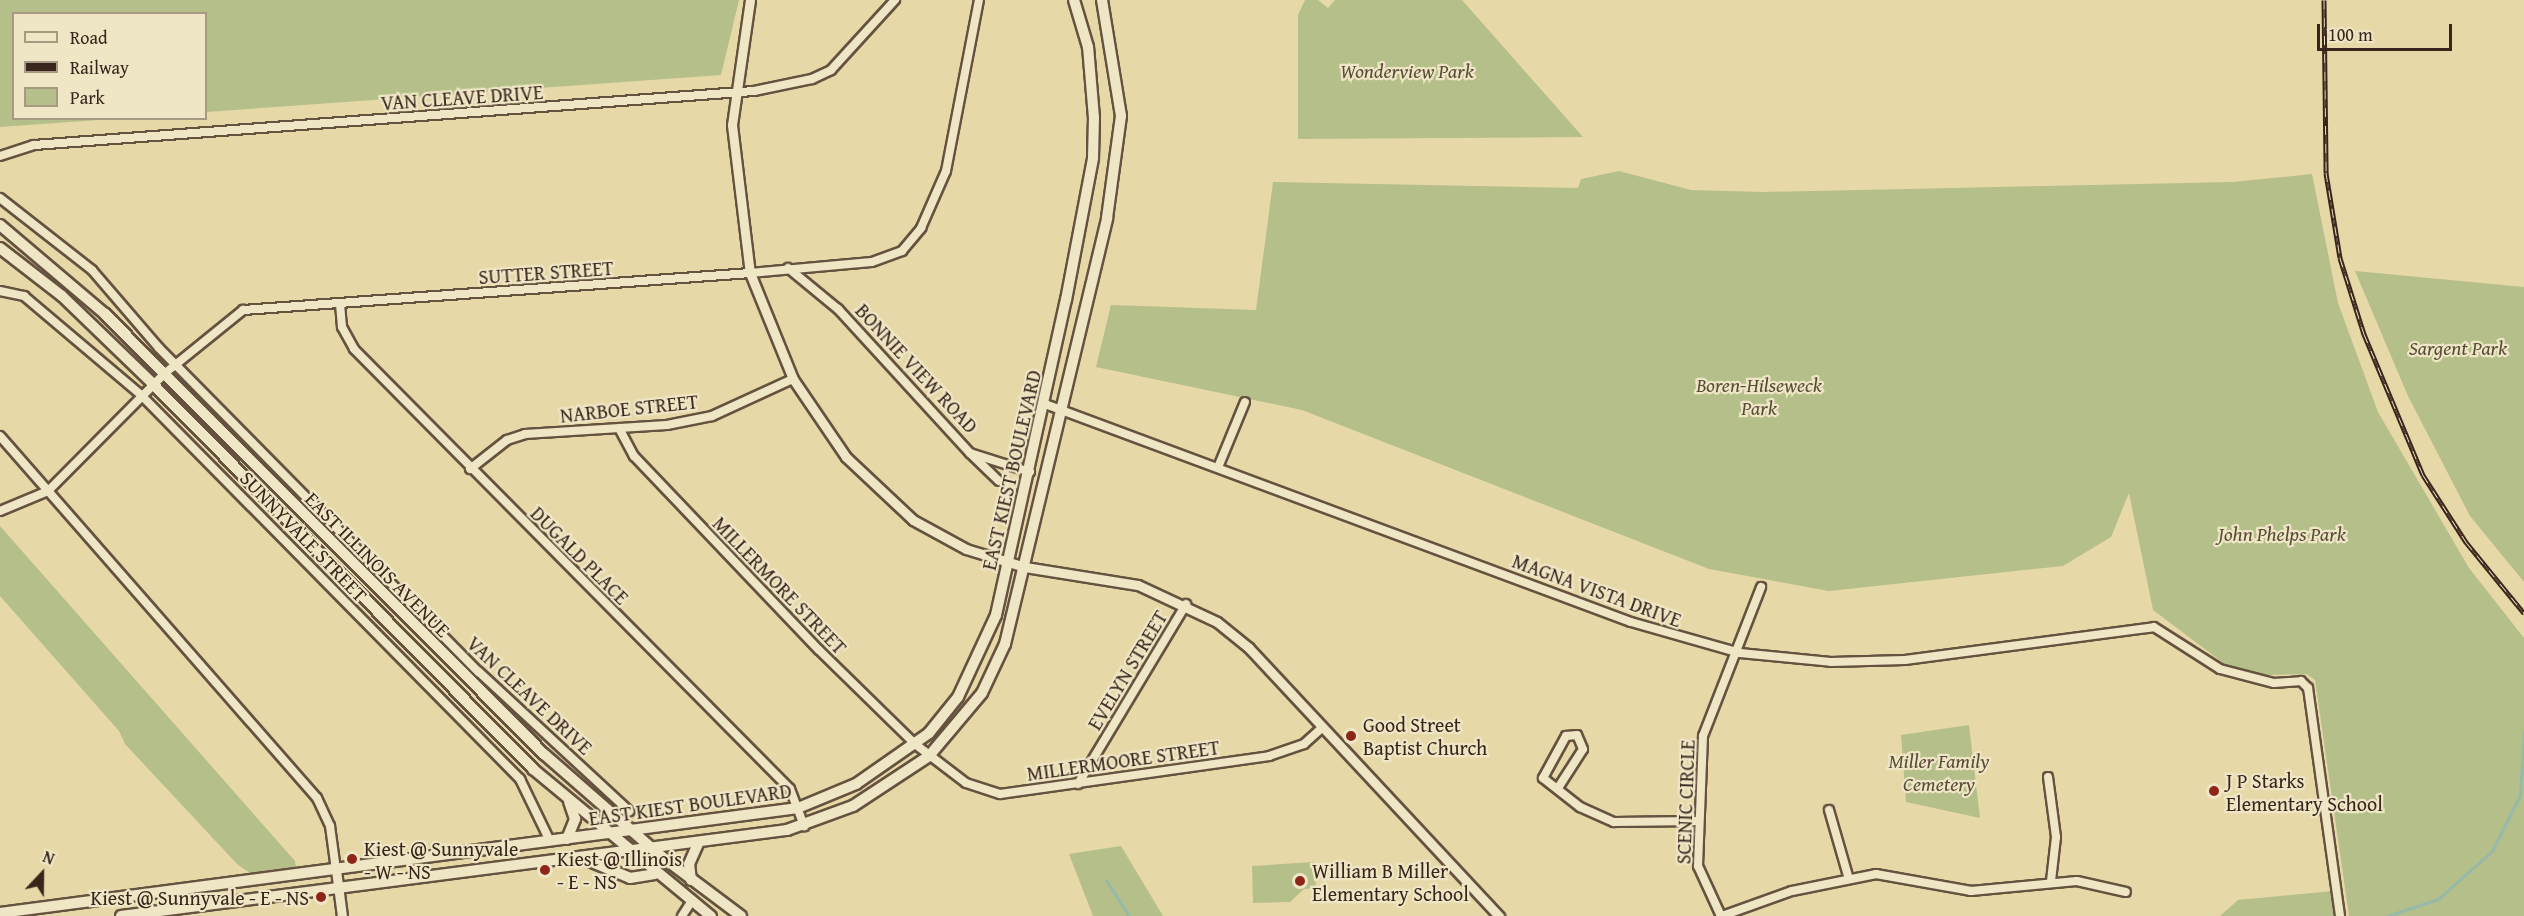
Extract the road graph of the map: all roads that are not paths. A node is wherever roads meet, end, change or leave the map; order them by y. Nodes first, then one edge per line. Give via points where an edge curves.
1 (750, 0) edge
2 (895, 0) edge
3 (979, 0) edge
4 (1074, 0) edge
5 (1102, 0) edge
6 (734, 93) junction
7 (0, 156) edge
8 (0, 198) edge
9 (0, 225) edge
10 (0, 248) edge
11 (788, 268) junction
12 (750, 273) junction
13 (0, 291) edge
14 (340, 304) junction
15 (176, 364) junction
16 (164, 374) junction
17 (794, 379) junction
18 (153, 384) junction
19 (141, 395) junction
20 (1245, 402) dead end
21 (1045, 404) junction
22 (1062, 410) junction
23 (618, 428) junction
24 (0, 436) edge
25 (970, 453) junction
26 (1219, 465) junction
27 (470, 469) junction
28 (1030, 471) junction
29 (999, 481) dead end
30 (48, 491) junction
31 (0, 511) edge
32 (1010, 564) junction
33 (1026, 567) junction
34 (1761, 587) dead end
35 (1186, 604) junction
36 (399, 609) junction
37 (384, 624) junction
38 (1740, 653) junction
39 (1323, 727) junction
40 (915, 744) junction
41 (929, 756) junction
42 (2048, 777) dead end
43 (1078, 784) junction
44 (1558, 788) junction
45 (568, 799) junction
46 (798, 808) junction
47 (629, 810) dead end
48 (1829, 810) dead end
49 (1698, 821) junction
50 (804, 826) junction
51 (635, 833) junction
52 (608, 835) junction
53 (567, 839) junction
54 (550, 841) junction
55 (699, 842) junction
56 (653, 849) junction
57 (481, 852) junction
58 (628, 852) junction
59 (582, 858) junction
60 (336, 870) junction
61 (483, 870) junction
62 (655, 874) junction
63 (1848, 876) junction
64 (691, 880) junction
65 (2050, 881) junction
66 (339, 888) junction
67 (2126, 892) dead end
68 (691, 902) junction
69 (35, 912) edge
70 (0, 913) edge
71 (121, 916) edge
72 (342, 916) edge
73 (682, 916) edge
74 (711, 916) edge
75 (741, 916) edge
76 (1499, 916) edge
77 (1721, 916) edge
78 (2340, 916) edge

1 - 6 street
2 - 6 street, VAN CLEAVE DRIVE via 831,70 795,84
3 - 11 street, SUTTER STREET via 946,171 914,240 880,260
4 - 21 main road, EAST KIEST BOULEVARD via 1094,85 1093,158
5 - 22 main road, EAST KIEST BOULEVARD via 1120,88 1118,163
6 - 7 street, VAN CLEAVE DRIVE via 34,145
6 - 12 street via 734,160
8 - 15 street, VAN CLEAVE DRIVE via 92,270
9 - 16 main road, EAST ILLINOIS AVENUE via 76,287
10 - 18 main road, EAST ILLINOIS AVENUE via 62,296
11 - 12 street, SUTTER STREET
11 - 25 street, BONNIE VIEW ROAD via 838,309
12 - 14 street, SUTTER STREET
12 - 17 street
13 - 19 street, SUNNYVALE STREET via 24,296
14 - 15 street, SUTTER STREET via 243,310
14 - 27 street, DUGALD PLACE via 350,344
15 - 16 street, SUTTER STREET
15 - 47 street, VAN CLEAVE DRIVE via 479,672
16 - 18 street, SUTTER STREET
16 - 36 main road, EAST ILLINOIS AVENUE
17 - 23 street, NARBOE STREET via 712,416
17 - 32 street via 846,457 897,507 957,545
18 - 19 street, SUTTER STREET
18 - 37 main road, EAST ILLINOIS AVENUE
19 - 30 street, SUTTER STREET
19 - 54 street, SUNNYVALE STREET via 520,779
20 - 26 street
21 - 22 street, MAGNA VISTA DRIVE
21 - 28 main road, EAST KIEST BOULEVARD
22 - 26 street, MAGNA VISTA DRIVE
22 - 33 main road, EAST KIEST BOULEVARD
23 - 27 street, NARBOE STREET via 525,434 507,440
23 - 40 street, MILLERMORE STREET via 634,456
24 - 30 street
25 - 28 street, BONNIE VIEW ROAD
25 - 29 street
26 - 38 street, MAGNA VISTA DRIVE via 1631,622
27 - 46 street, DUGALD PLACE via 790,789
28 - 32 main road, EAST KIEST BOULEVARD
30 - 31 street, SUTTER STREET via 34,501
30 - 60 street via 317,798 330,826
32 - 33 street
32 - 40 main road, EAST KIEST BOULEVARD via 996,615 968,679 947,713
33 - 35 street via 1116,580
33 - 41 main road, EAST KIEST BOULEVARD via 999,661 962,720
34 - 38 street, SCENIC CIRCLE
35 - 39 street via 1249,648
35 - 43 street, EVELYN STREET
36 - 37 main road
36 - 51 main road, EAST ILLINOIS AVENUE via 543,754
37 - 45 main road, EAST ILLINOIS AVENUE
38 - 49 street, SCENIC CIRCLE via 1702,736
38 - 78 street, MAGNA VISTA DRIVE via 1831,662 1905,660 2162,627 2220,669 2246,679 2306,683
39 - 43 street, MILLERMOORE STREET via 1287,752
39 - 76 street
40 - 41 street, MILLERMORE STREET
40 - 46 main road, EAST KIEST BOULEVARD via 856,784
41 - 43 street, MILLERMOORE STREET via 966,783 993,793
41 - 50 main road, EAST KIEST BOULEVARD via 874,794
42 - 65 street via 2056,837
44 - 44 street via 1583,749 1577,735 1566,736 1543,774
44 - 49 street via 1580,807 1614,822
45 - 52 main road, EAST ILLINOIS AVENUE
45 - 53 main road via 575,819
46 - 50 street, DUGALD PLACE
46 - 51 main road, EAST KIEST BOULEVARD
48 - 63 street
49 - 77 street, SCENIC CIRCLE via 1700,878
50 - 55 main road, EAST KIEST BOULEVARD
51 - 52 main road, EAST KIEST BOULEVARD
51 - 56 main road, EAST ILLINOIS AVENUE
52 - 53 main road, EAST KIEST BOULEVARD
52 - 58 main road, EAST ILLINOIS AVENUE
53 - 54 main road, EAST KIEST BOULEVARD
54 - 57 main road, EAST KIEST BOULEVARD
55 - 56 main road, EAST KIEST BOULEVARD
55 - 64 main road via 689,864
56 - 58 main road, EAST KIEST BOULEVARD
56 - 64 main road, EAST ILLINOIS AVENUE
57 - 60 main road, EAST KIEST BOULEVARD
57 - 61 main road
58 - 59 main road, EAST KIEST BOULEVARD
58 - 62 main road, EAST ILLINOIS AVENUE
59 - 61 main road, EAST KIEST BOULEVARD
59 - 62 main road via 620,876
60 - 66 street
60 - 69 main road, EAST KIEST BOULEVARD
61 - 66 main road, EAST KIEST BOULEVARD
62 - 68 main road, EAST ILLINOIS AVENUE
63 - 65 street via 1893,875 1971,891
63 - 77 street
64 - 75 main road, EAST ILLINOIS AVENUE
65 - 67 street
66 - 71 main road, EAST KIEST BOULEVARD
66 - 72 street
68 - 73 street
68 - 74 main road, EAST ILLINOIS AVENUE
69 - 70 main road, EAST KIEST BOULEVARD

